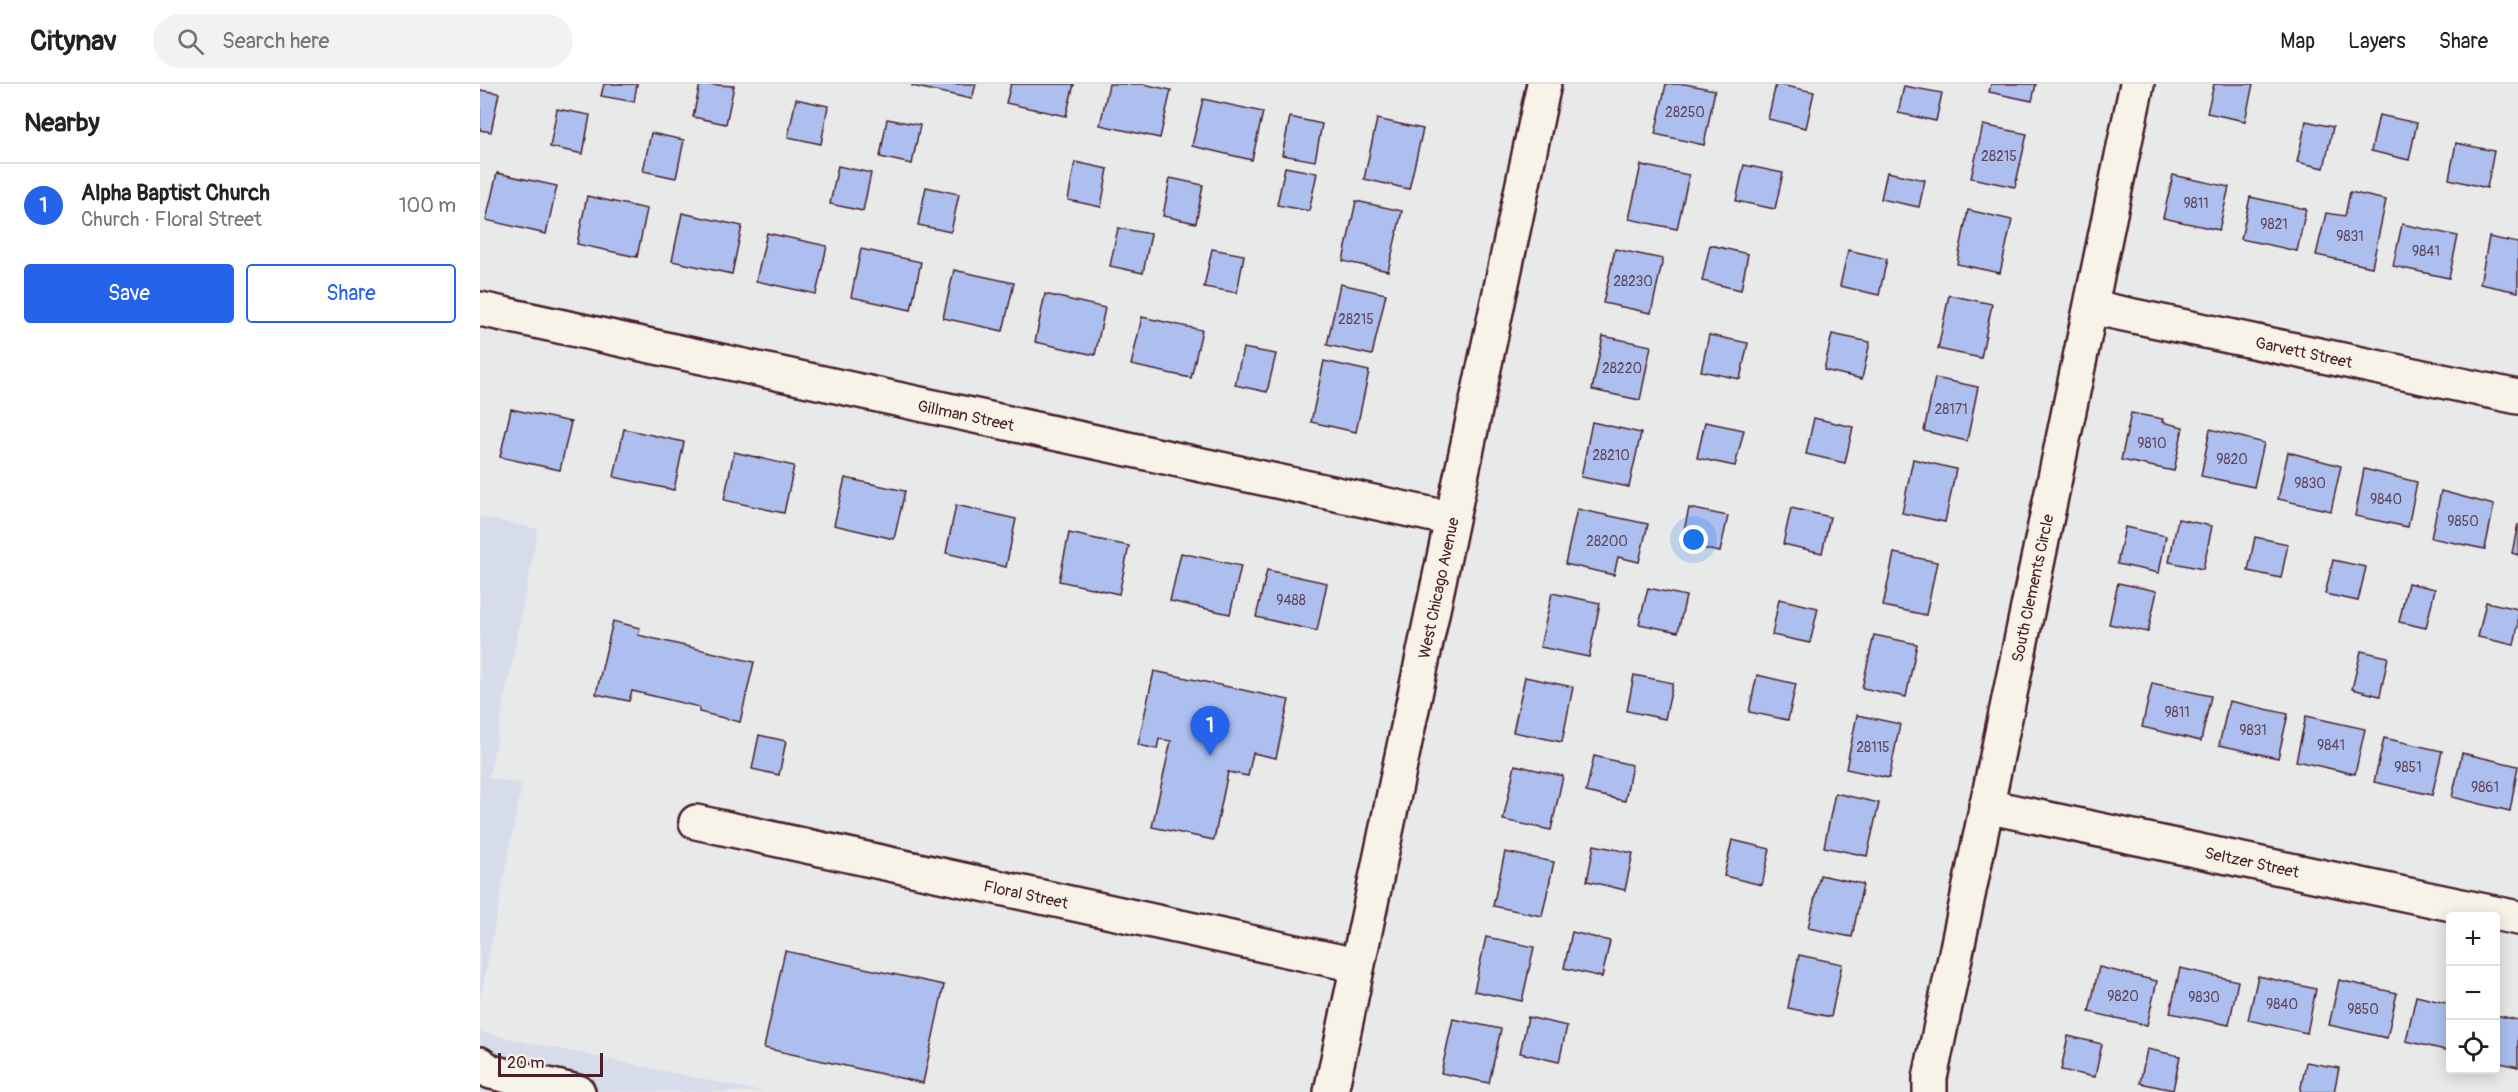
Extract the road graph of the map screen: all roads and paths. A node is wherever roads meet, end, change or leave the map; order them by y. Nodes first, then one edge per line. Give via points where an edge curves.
1 (1542, 84) edge
2 (2137, 84) edge
3 (2091, 307) junction
4 (480, 309) edge
5 (2518, 397) edge
6 (1452, 519) junction
7 (1986, 806) junction
8 (696, 822) dead end
9 (2518, 918) edge
10 (1356, 965) junction
11 (480, 1064) edge
12 (578, 1092) edge
13 (1331, 1092) edge
14 (1930, 1092) edge

1 - 6 street, West Chicago Avenue
2 - 3 street, South Clements Circle
3 - 5 street, Garvett Street
3 - 7 street, South Clements Circle
4 - 6 street, Gillman Street
6 - 10 street, West Chicago Avenue
7 - 9 street, Seltzer Street
7 - 14 street, South Clements Circle
8 - 10 street, Floral Street
10 - 13 street, West Chicago Avenue
11 - 12 street via 491,1072

